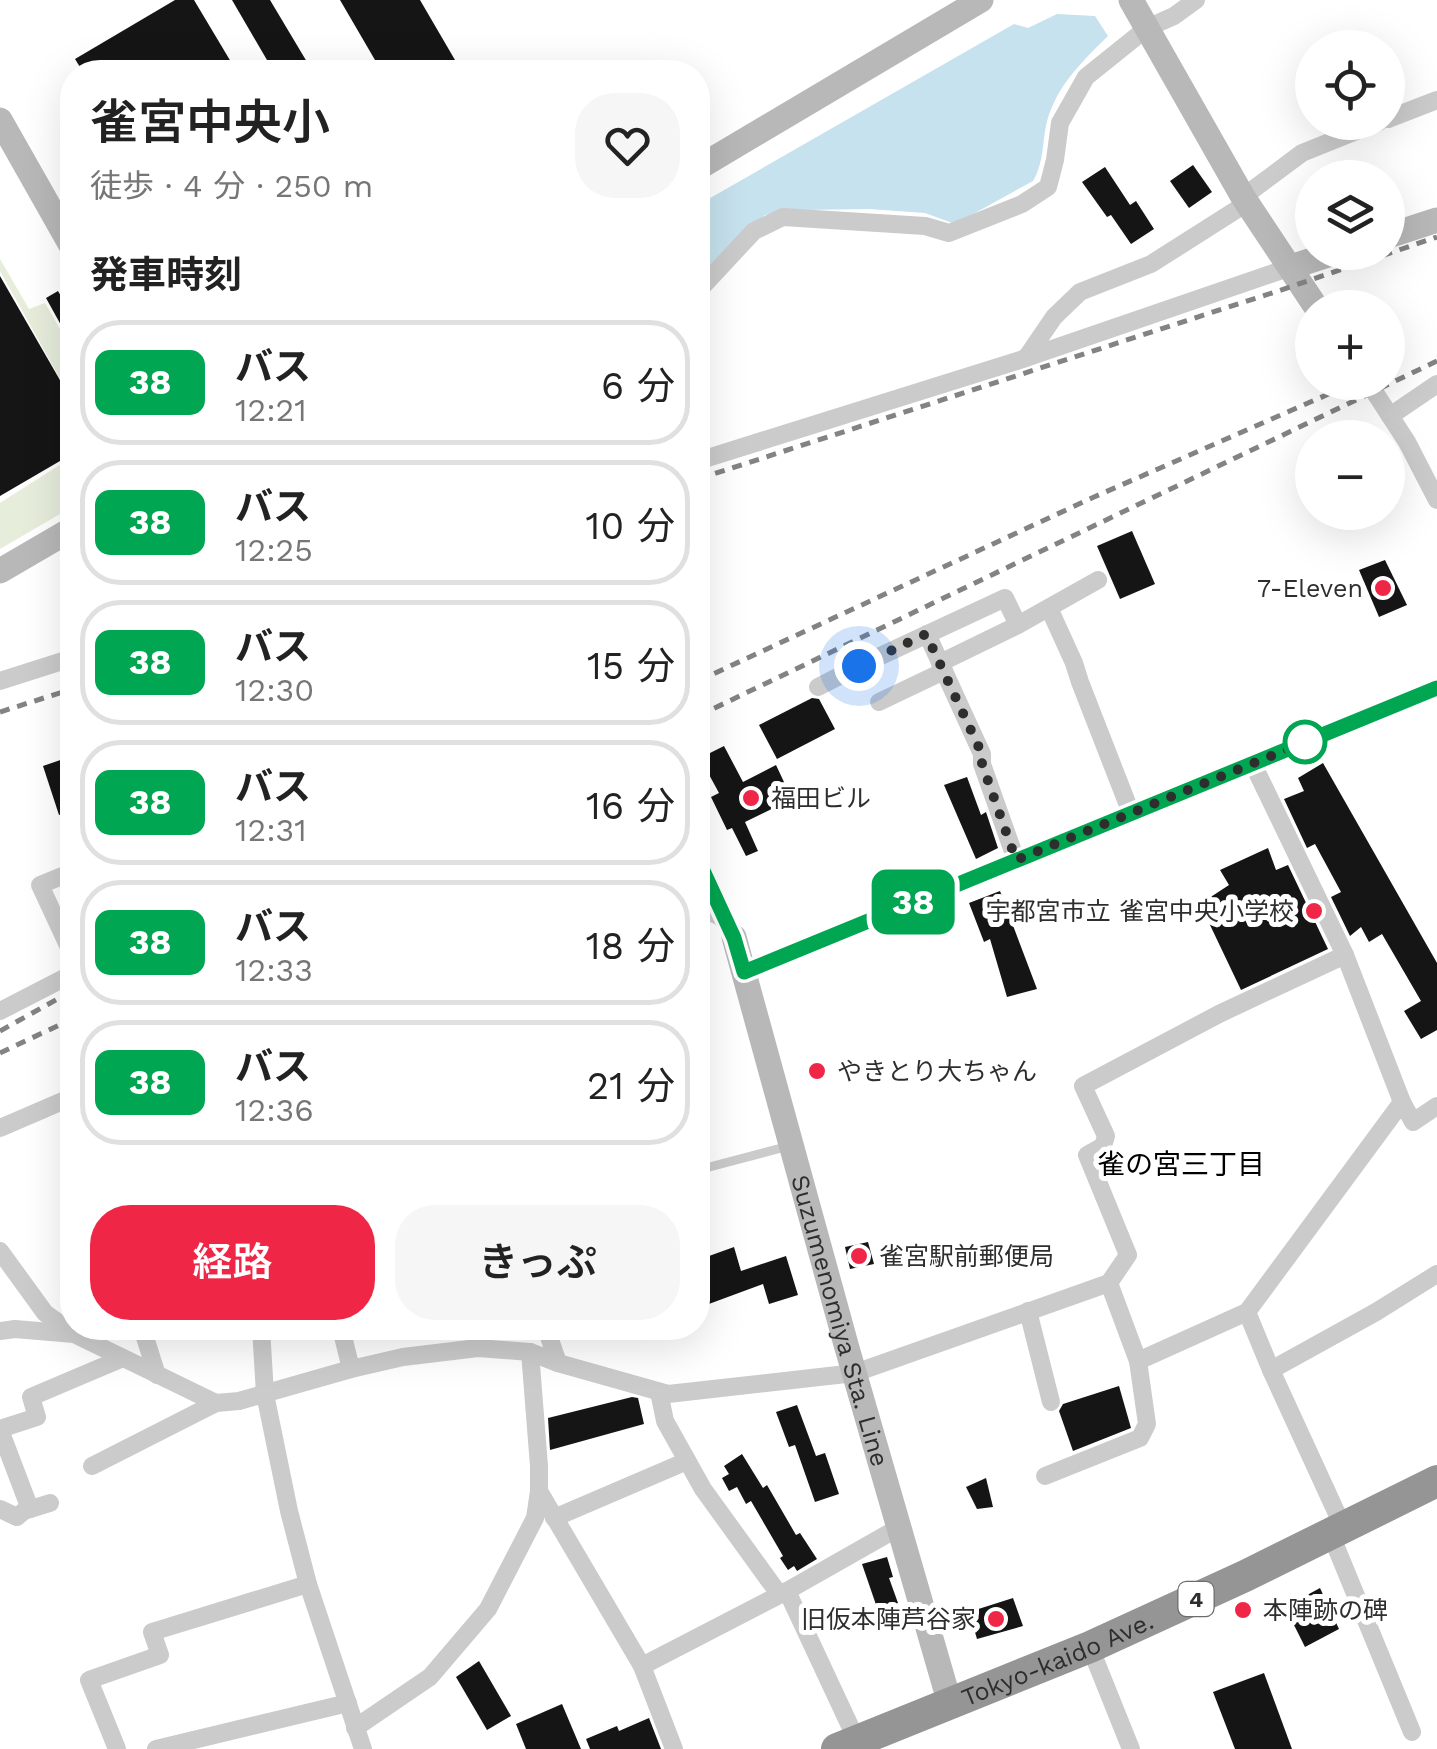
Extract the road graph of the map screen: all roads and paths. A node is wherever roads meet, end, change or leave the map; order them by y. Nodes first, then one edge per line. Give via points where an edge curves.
1 (981, 0) edge
2 (1131, 0) edge
3 (1196, 0) edge
4 (1147, 28) junction
5 (1437, 100) edge
6 (1405, 112) edge
7 (0, 120) edge
8 (1334, 140) edge
9 (710, 161) edge
10 (1245, 200) junction
11 (1437, 220) edge
12 (60, 226) edge
13 (1405, 230) edge
14 (1295, 267) edge
15 (1291, 268) junction
16 (710, 277) edge
17 (1305, 290) edge
18 (1026, 358) junction
19 (1437, 384) edge
20 (1380, 400) edge
21 (1390, 416) junction
22 (710, 457) edge
23 (1437, 500) edge
24 (60, 536) edge
25 (0, 571) edge
26 (1098, 580) dead end
27 (1050, 608) junction
28 (1018, 624) junction
29 (926, 634) junction
30 (60, 662) edge
31 (942, 667) junction
32 (0, 681) edge
33 (818, 688) dead end
34 (1437, 688) edge
35 (879, 702) dead end
36 (1253, 764) junction
37 (1131, 813) junction
38 (1016, 860) junction
39 (60, 877) edge
40 (710, 886) edge
41 (710, 917) edge
42 (60, 928) edge
43 (734, 938) junction
44 (1345, 955) junction
45 (744, 972) junction
46 (60, 980) edge
47 (0, 1011) edge
48 (60, 1101) edge
49 (1402, 1102) junction
50 (1437, 1106) edge
51 (0, 1128) edge
52 (792, 1145) junction
53 (710, 1167) edge
54 (0, 1251) edge
55 (1437, 1274) edge
56 (1109, 1282) junction
57 (1028, 1311) junction
58 (1248, 1312) junction
59 (60, 1324) edge
60 (0, 1331) edge
61 (60, 1333) edge
62 (86, 1340) edge
63 (146, 1340) edge
64 (262, 1340) edge
65 (344, 1340) edge
66 (550, 1340) edge
67 (530, 1352) junction
68 (123, 1358) junction
69 (1138, 1361) junction
70 (558, 1364) junction
71 (350, 1369) junction
72 (1271, 1370) junction
73 (854, 1373) junction
74 (157, 1375) junction
75 (659, 1392) junction
76 (266, 1394) junction
77 (1051, 1402) dead end
78 (216, 1403) junction
79 (0, 1429) edge
80 (687, 1461) junction
81 (92, 1466) dead end
82 (1045, 1476) dead end
83 (1432, 1488) edge
84 (539, 1491) junction
85 (50, 1503) dead end
86 (0, 1509) edge
87 (30, 1509) junction
88 (554, 1518) junction
89 (898, 1528) junction
90 (1338, 1532) junction
91 (308, 1584) junction
92 (783, 1592) junction
93 (1090, 1647) junction
94 (642, 1666) junction
95 (348, 1703) junction
96 (950, 1704) junction
97 (355, 1728) junction
98 (1412, 1732) dead end
99 (847, 1745) edge
100 (117, 1749) edge
101 (156, 1749) edge
102 (363, 1749) edge
103 (674, 1749) edge
104 (1131, 1749) edge

1 - 9 street
2 - 4 street
3 - 4 street
4 - 10 street
4 - 16 street via 1086,77 1060,123 1048,187 1022,204 948,233 783,217 754,231
5 - 6 street
7 - 12 street
8 - 10 street via 1302,153
10 - 15 street
10 - 18 street via 1151,264 1080,292
11 - 13 street
14 - 15 street
15 - 17 street
15 - 18 street
18 - 22 street
19 - 21 street
20 - 21 street
21 - 23 street
24 - 25 street
26 - 27 street
27 - 28 street
27 - 37 street
28 - 29 street via 1006,598
28 - 31 street
29 - 31 street
29 - 33 street
30 - 32 street
31 - 35 street
31 - 38 street via 982,754
34 - 36 street
36 - 37 street
36 - 44 street
37 - 38 street
38 - 45 street
39 - 42 street via 40,885
40 - 43 lane
41 - 43 lane
43 - 45 street, Suzumenomiya Sta. Line
44 - 49 street
44 - 56 street via 1083,1086 1106,1136 1104,1146 1087,1155 1128,1255
45 - 52 street, Suzumenomiya Sta. Line
46 - 47 street
48 - 51 street
49 - 50 street via 1413,1122
49 - 58 street
52 - 53 lane
52 - 73 street, Suzumenomiya Sta. Line
54 - 59 street
55 - 72 street
56 - 57 street
56 - 69 street
57 - 73 street
57 - 77 street
58 - 69 street
58 - 72 street
60 - 61 street
62 - 68 street
63 - 74 street
64 - 76 street
65 - 71 street
66 - 70 street
67 - 70 street
67 - 71 street via 478,1348
67 - 84 street
68 - 74 street
68 - 79 street via 31,1397 37,1416
69 - 82 street via 1147,1424 1140,1438
70 - 75 street
71 - 76 street
72 - 90 street
73 - 75 street
73 - 89 street, Suzumenomiya Sta. Line
74 - 78 street
75 - 80 street via 664,1421
76 - 78 street
76 - 91 street
78 - 81 street
79 - 87 street
80 - 88 street
80 - 92 street
83 - 90 highway, Tokyo-kaido Ave. / 4
84 - 88 street
84 - 97 street via 535,1518 488,1609 430,1676
85 - 87 street
86 - 87 street via 17,1518
88 - 94 street
89 - 92 street
89 - 96 street, Suzumenomiya Sta. Line
90 - 93 highway, Tokyo-kaido Ave. / 4
90 - 98 street
91 - 95 street
91 - 100 street via 152,1632 160,1655 89,1680
92 - 94 street
92 - 99 street
93 - 96 highway, Tokyo-kaido Ave. / 4
93 - 104 street
94 - 103 street
95 - 97 street
95 - 101 street
96 - 99 highway, Tokyo-kaido Ave. / 4 via 896,1732
97 - 102 street

